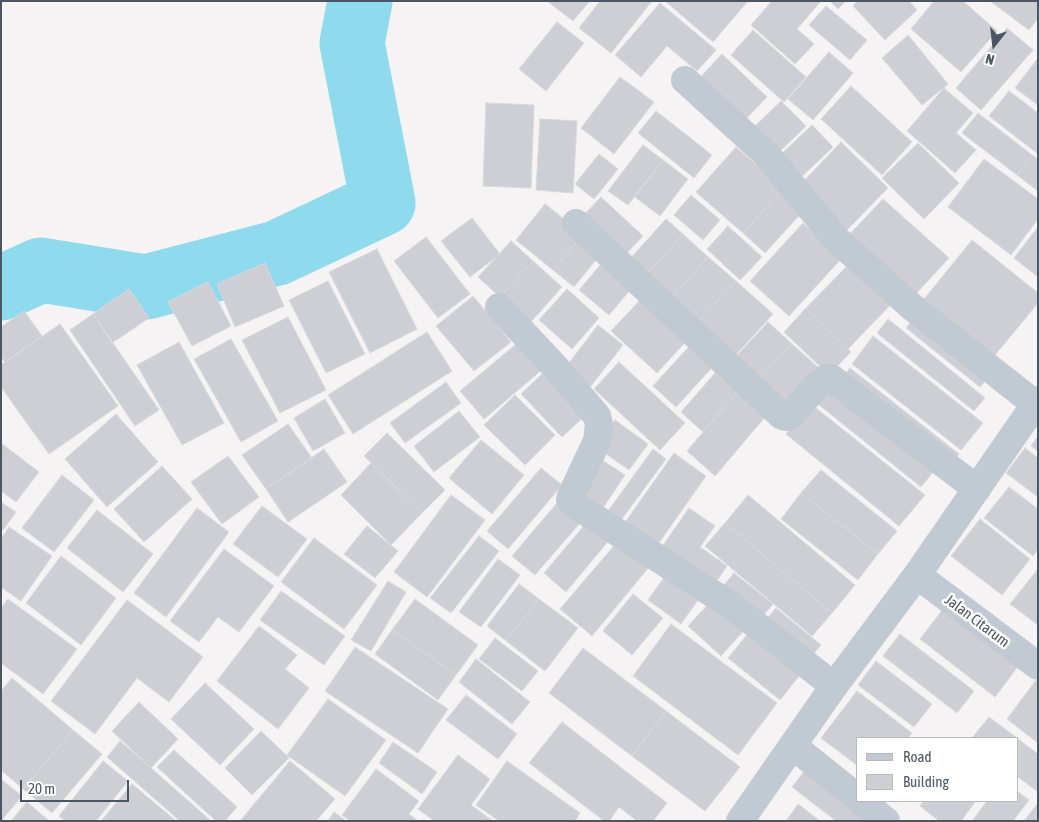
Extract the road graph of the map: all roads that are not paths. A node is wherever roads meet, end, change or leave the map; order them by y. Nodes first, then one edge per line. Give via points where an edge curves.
1 (685, 80) dead end
2 (576, 222) dead end
3 (499, 307) dead end
4 (1036, 402) edge
5 (976, 488) junction
6 (917, 575) junction
7 (1038, 666) edge
8 (834, 686) junction
9 (793, 746) junction
10 (856, 796) edge
11 (862, 802) edge
12 (740, 821) edge
13 (886, 821) edge

1 - 4 street via 766,154 836,239 912,306
2 - 5 street via 782,416 792,414 817,385 831,378
3 - 8 street via 557,369 597,416 600,424 597,440 570,500 732,606
4 - 5 street
5 - 6 street
6 - 7 street, Jalan Citarum
6 - 8 street
8 - 9 street
9 - 10 street
9 - 12 street
11 - 13 street

